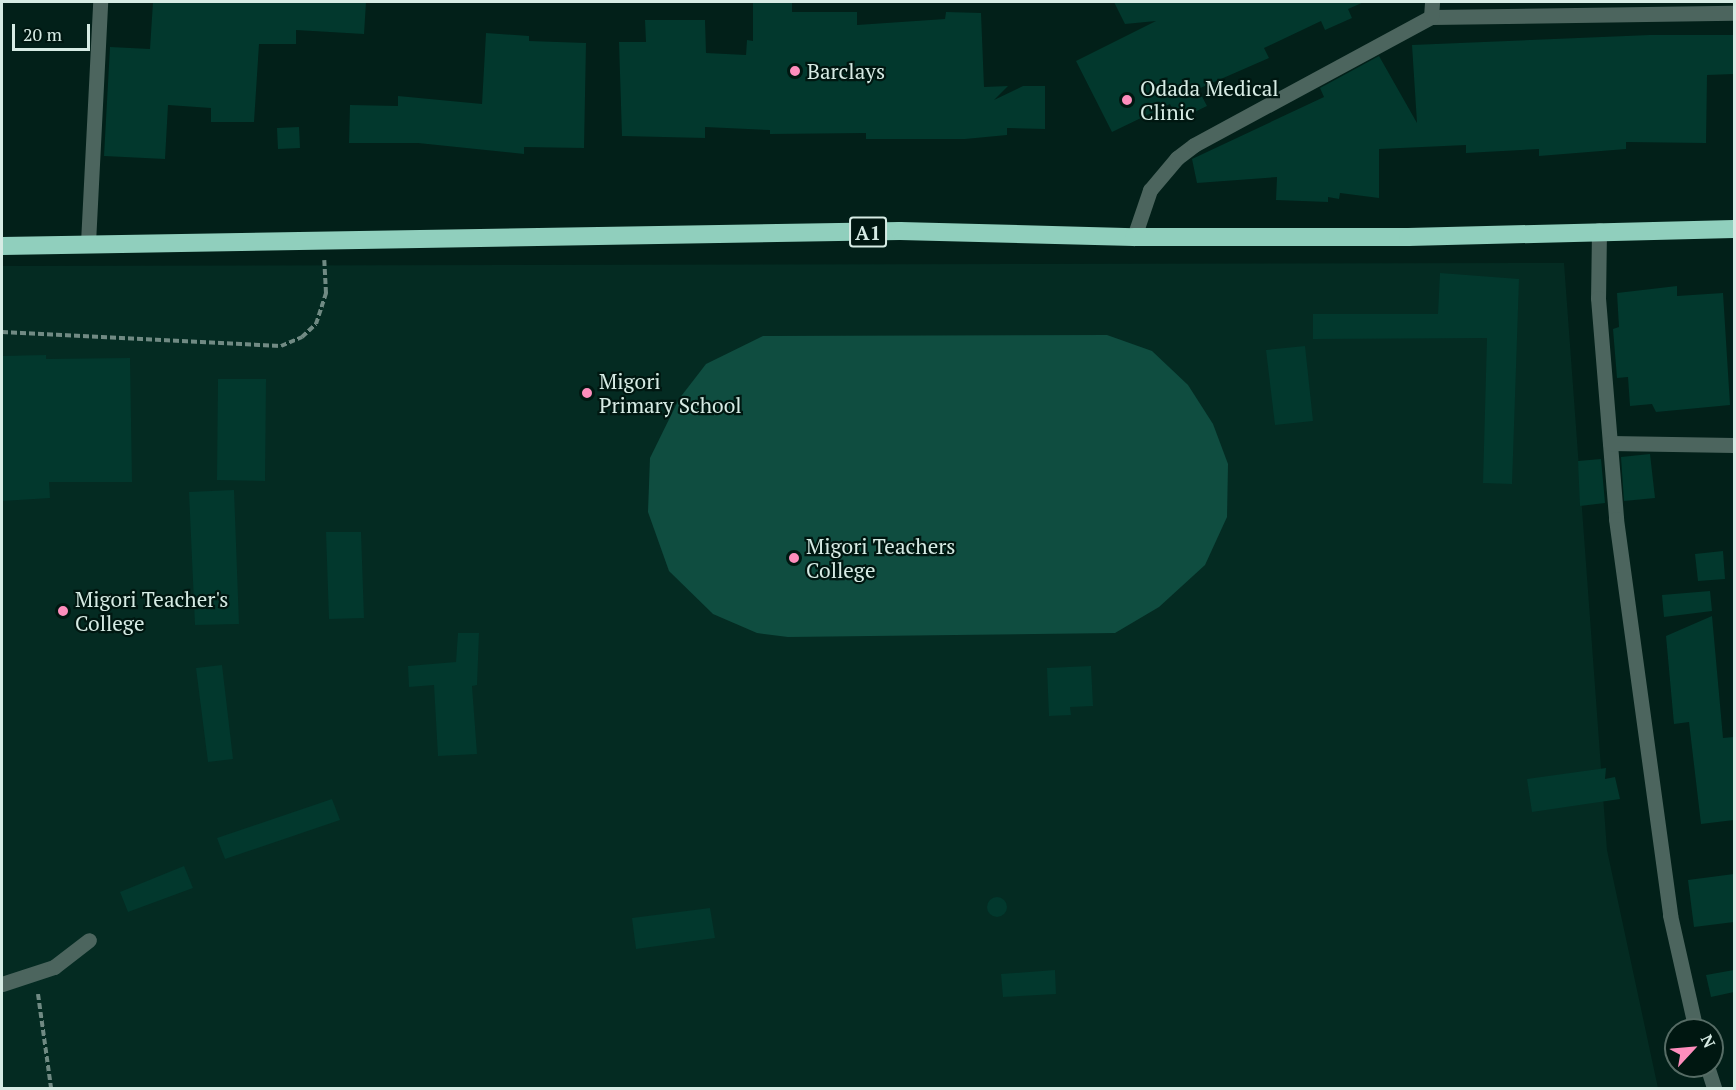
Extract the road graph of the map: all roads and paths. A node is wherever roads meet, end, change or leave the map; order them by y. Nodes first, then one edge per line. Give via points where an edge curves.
1 (100, 2) edge
2 (1640, 8) edge
3 (1431, 9) edge
4 (1734, 14) edge
5 (1734, 229) edge
6 (1599, 230) junction
7 (1134, 237) junction
8 (323, 239) junction
9 (88, 243) junction
10 (2, 246) edge
11 (2, 332) edge
12 (1610, 443) junction
13 (1734, 445) edge
14 (89, 940) dead end
15 (36, 976) junction
16 (2, 984) edge
17 (1693, 1018) edge
18 (51, 1089) edge

1 - 9 street
2 - 3 street
2 - 4 street
3 - 7 street via 1194,145 1150,190
5 - 6 highway, A1
6 - 7 highway, A1 via 1408,237
6 - 12 street via 1598,298
7 - 8 highway, A1 via 900,231
8 - 9 highway, A1
8 - 11 path via 323,310 316,324 302,337 281,345
9 - 10 highway, A1
12 - 13 street
12 - 17 street via 1616,519 1659,848 1680,975
14 - 15 street via 73,955
15 - 16 street
15 - 18 path

